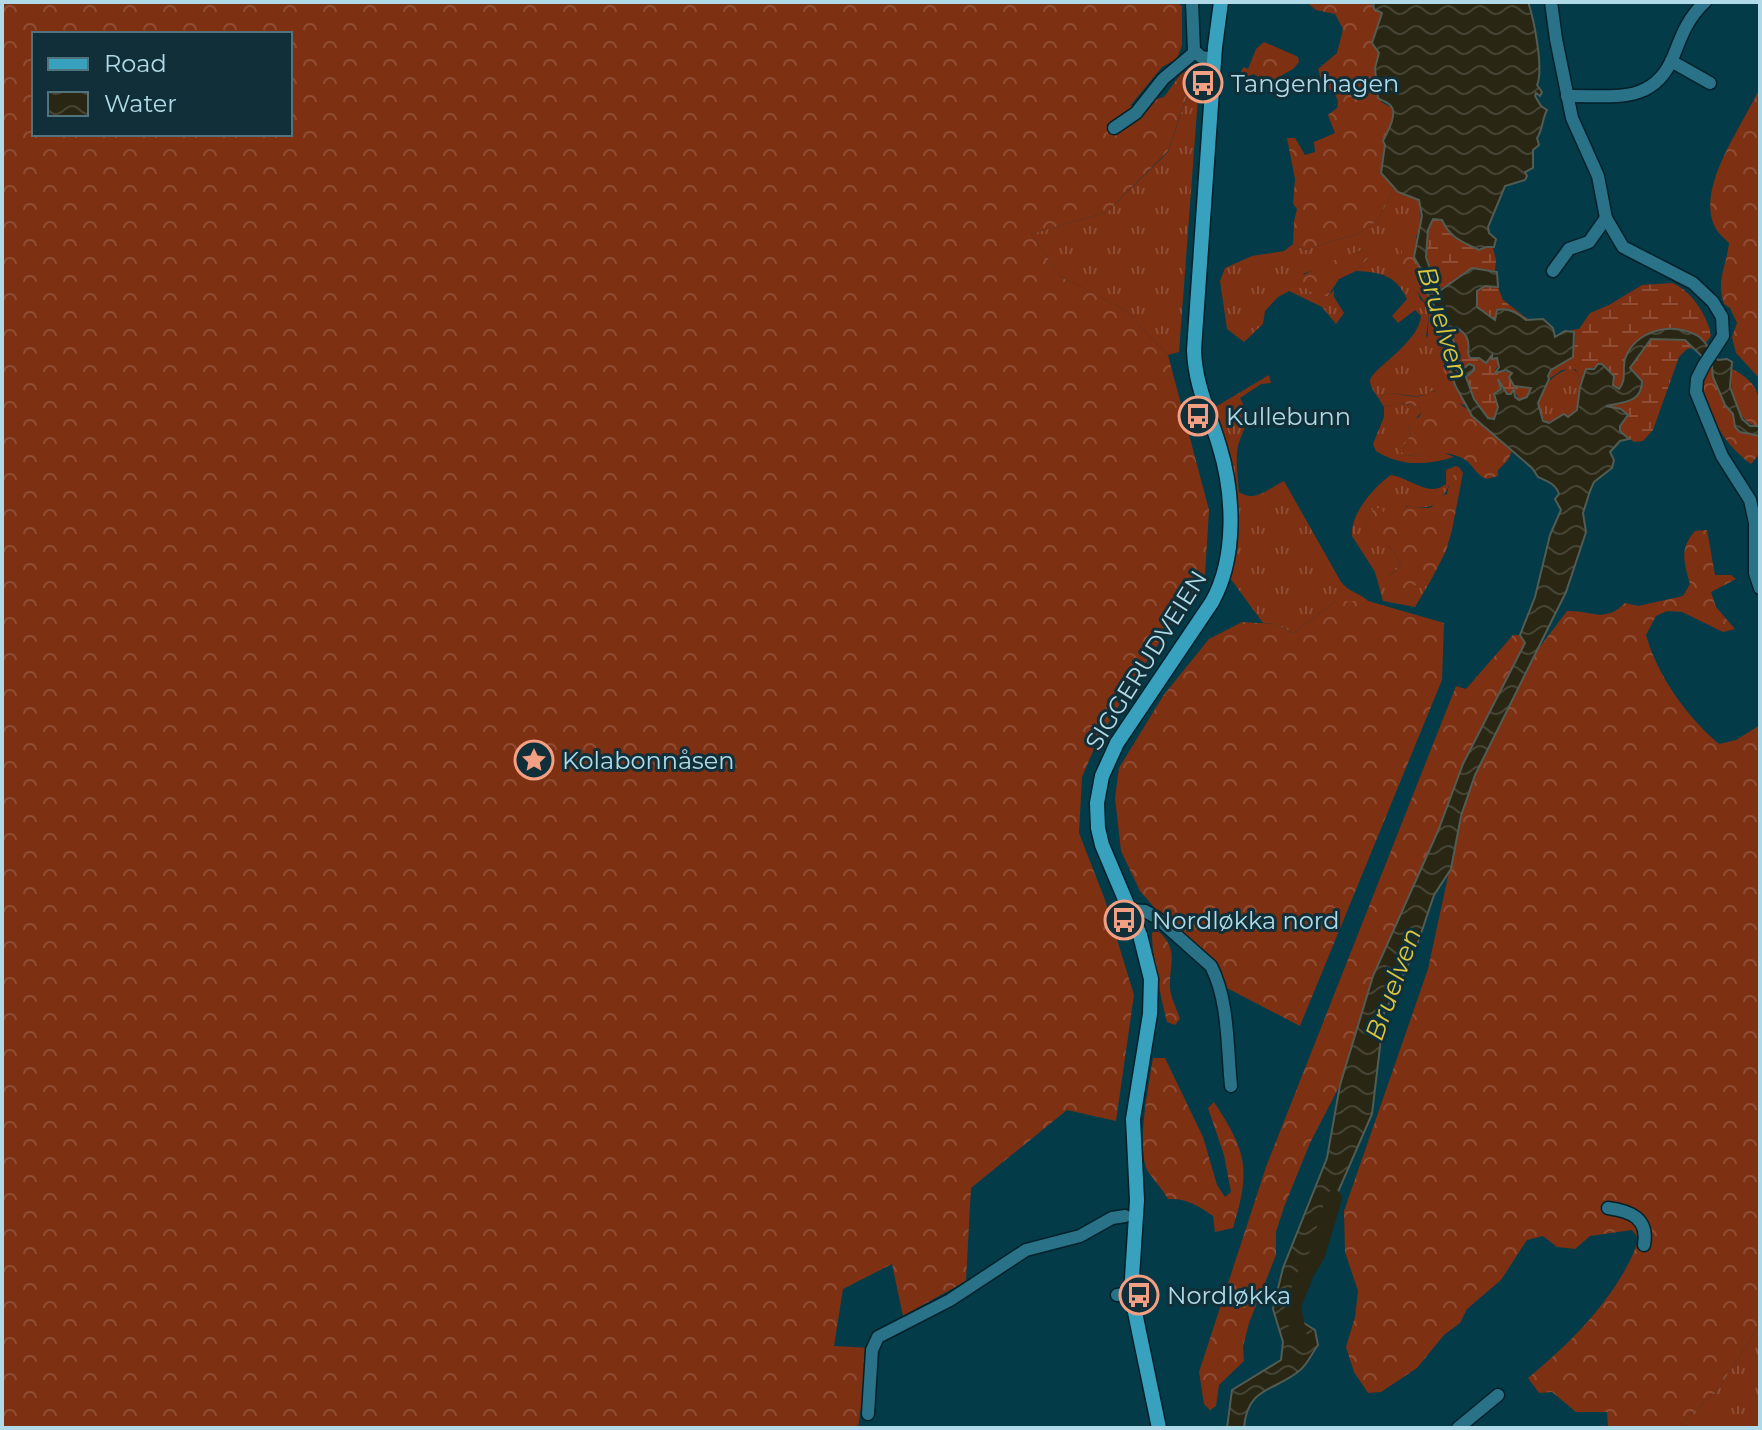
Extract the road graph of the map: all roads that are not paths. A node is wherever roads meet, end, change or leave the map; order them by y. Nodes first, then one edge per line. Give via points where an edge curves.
1 (1192, 2) edge
2 (1221, 2) edge
3 (1551, 2) edge
4 (1705, 2) edge
5 (1195, 52) junction
6 (1214, 59) junction
7 (1671, 61) junction
8 (1710, 83) dead end
9 (1567, 96) junction
10 (1114, 128) dead end
11 (1606, 218) junction
12 (1553, 271) dead end
13 (1760, 588) edge
14 (1130, 910) junction
15 (1231, 1086) dead end
16 (1608, 1208) dead end
17 (1125, 1216) dead end
18 (1644, 1245) dead end
19 (1498, 1395) dead end
20 (868, 1414) dead end
21 (1159, 1428) edge
22 (1458, 1428) edge

1 - 5 street
2 - 6 main road, SIGGERUDVEIEN
3 - 9 street
4 - 7 street via 1687,22
5 - 6 street
5 - 10 street via 1163,79 1136,113
6 - 14 main road, SIGGERUDVEIEN via 1194,350 1198,388 1224,461 1229,556 1212,602 1122,734 1102,776 1099,835
7 - 8 street
7 - 9 street via 1661,80 1646,90
9 - 11 street via 1576,131 1598,176
11 - 12 street via 1589,242 1569,249
11 - 13 street via 1623,247 1703,291 1724,326 1697,379 1696,392 1722,456 1750,500
14 - 15 street via 1157,918 1211,966 1228,1025
14 - 21 main road, SIGGERUDVEIEN via 1147,956 1152,989 1133,1119 1137,1188 1124,1294
16 - 18 street via 1637,1218
17 - 20 street via 1080,1236 1026,1250 950,1300 878,1337 872,1350
19 - 22 street

